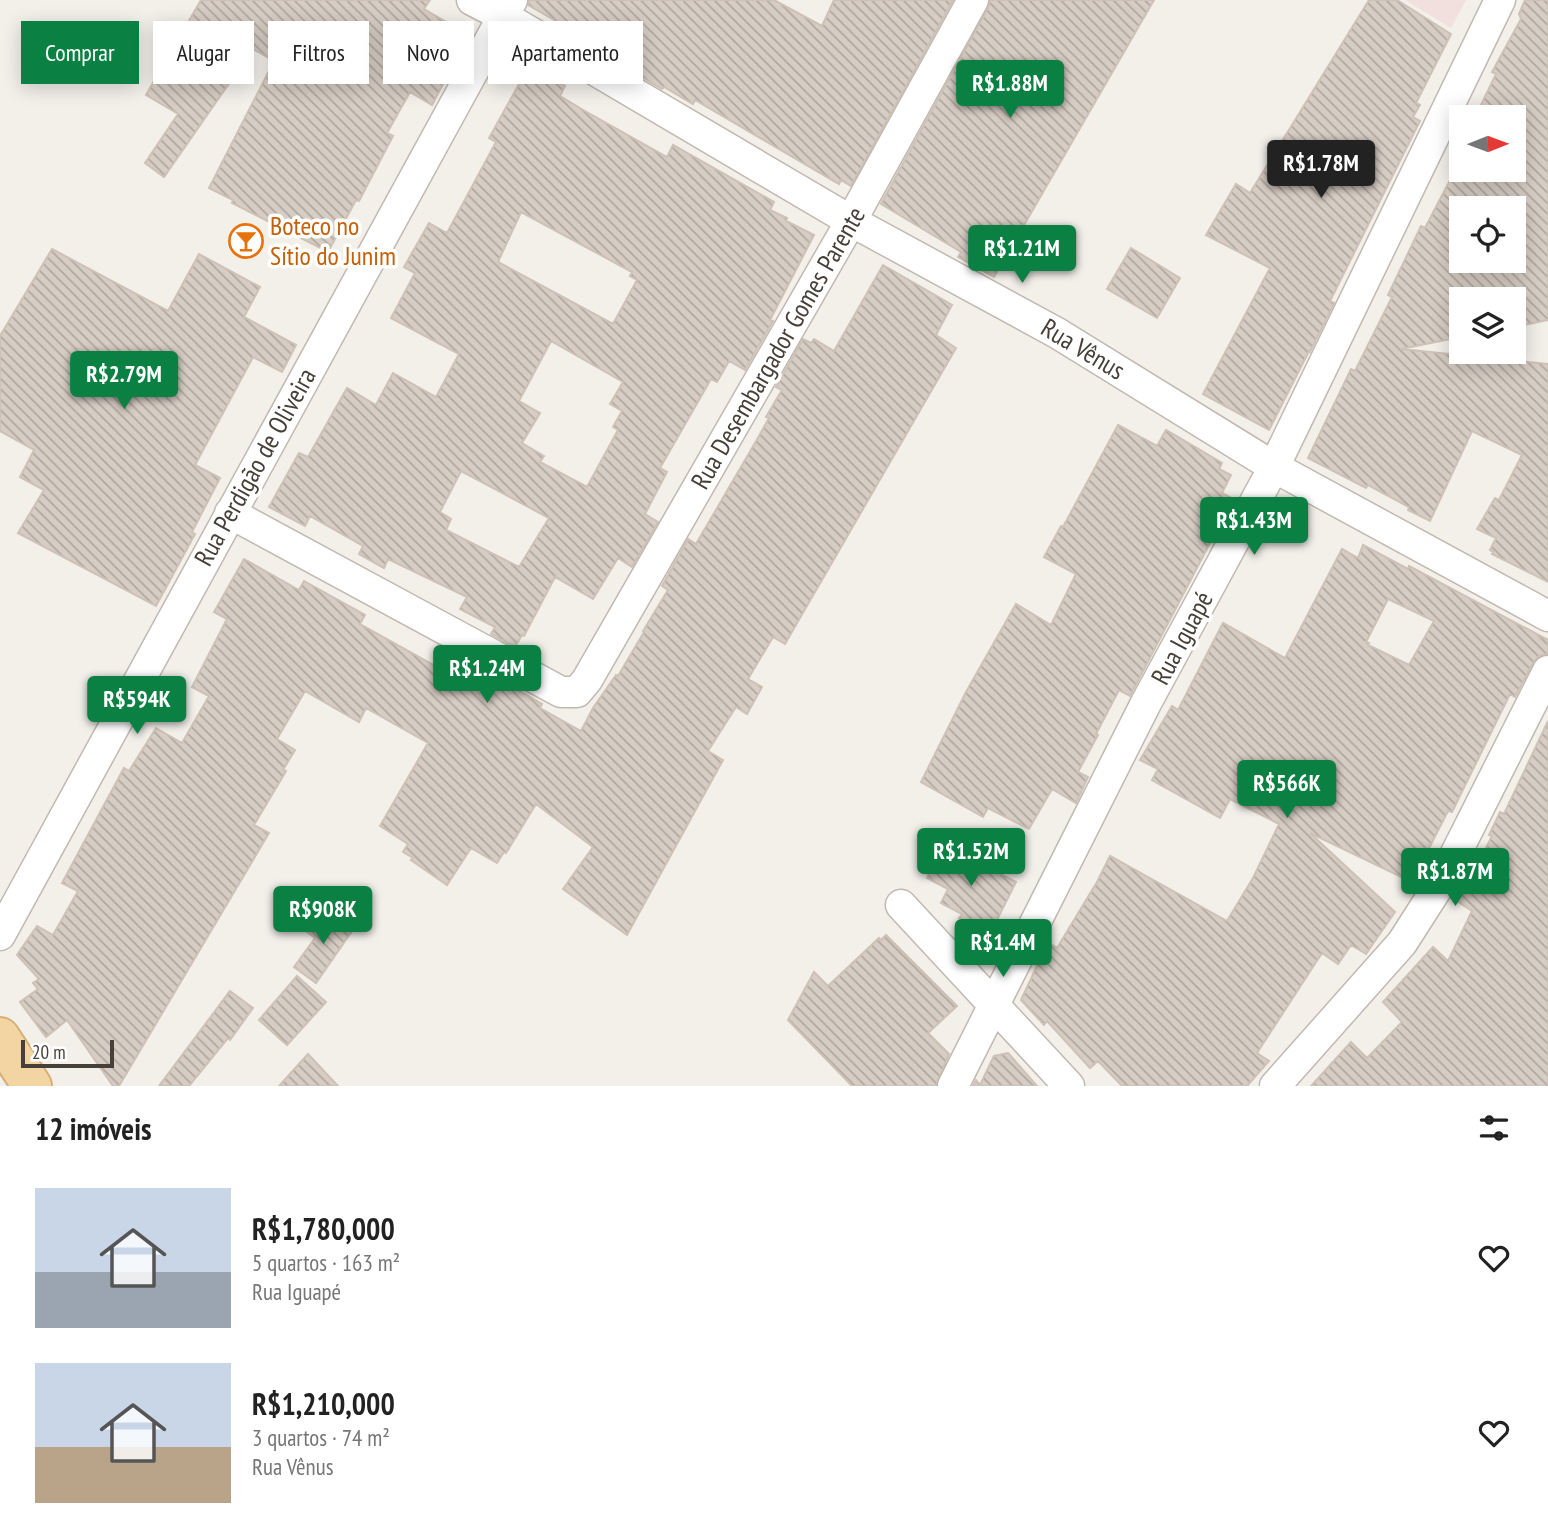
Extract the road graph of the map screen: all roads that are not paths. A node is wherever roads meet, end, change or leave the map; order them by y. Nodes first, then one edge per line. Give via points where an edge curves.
1 (472, 0) edge
2 (973, 0) edge
3 (1500, 0) edge
4 (508, 8) edge
5 (851, 221) junction
6 (1274, 467) junction
7 (230, 513) junction
8 (1548, 616) edge
9 (1548, 671) edge
10 (901, 905) dead end
11 (0, 935) edge
12 (993, 1006) junction
13 (0, 1037) edge
14 (32, 1086) edge
15 (953, 1086) edge
16 (1069, 1086) edge
17 (1275, 1086) edge

1 - 4 street, Rua Vênus
2 - 5 street, Rua Desembargador Gomes Parente
3 - 6 street, Rua Iguapé
4 - 5 street, Rua Vênus
4 - 7 street, Rua Perdigão de Oliveira
5 - 6 street, Rua Vênus via 1058,333
5 - 7 street, Rua Desembargador Gomes Parente via 577,692 561,692
6 - 8 street, Rua Vênus
6 - 12 street, Rua Iguapé via 1146,703
7 - 11 street, Rua Perdigão de Oliveira
9 - 17 street via 1443,879 1402,943
10 - 12 street
12 - 15 street, Rua Iguapé
12 - 16 street
13 - 14 main road

